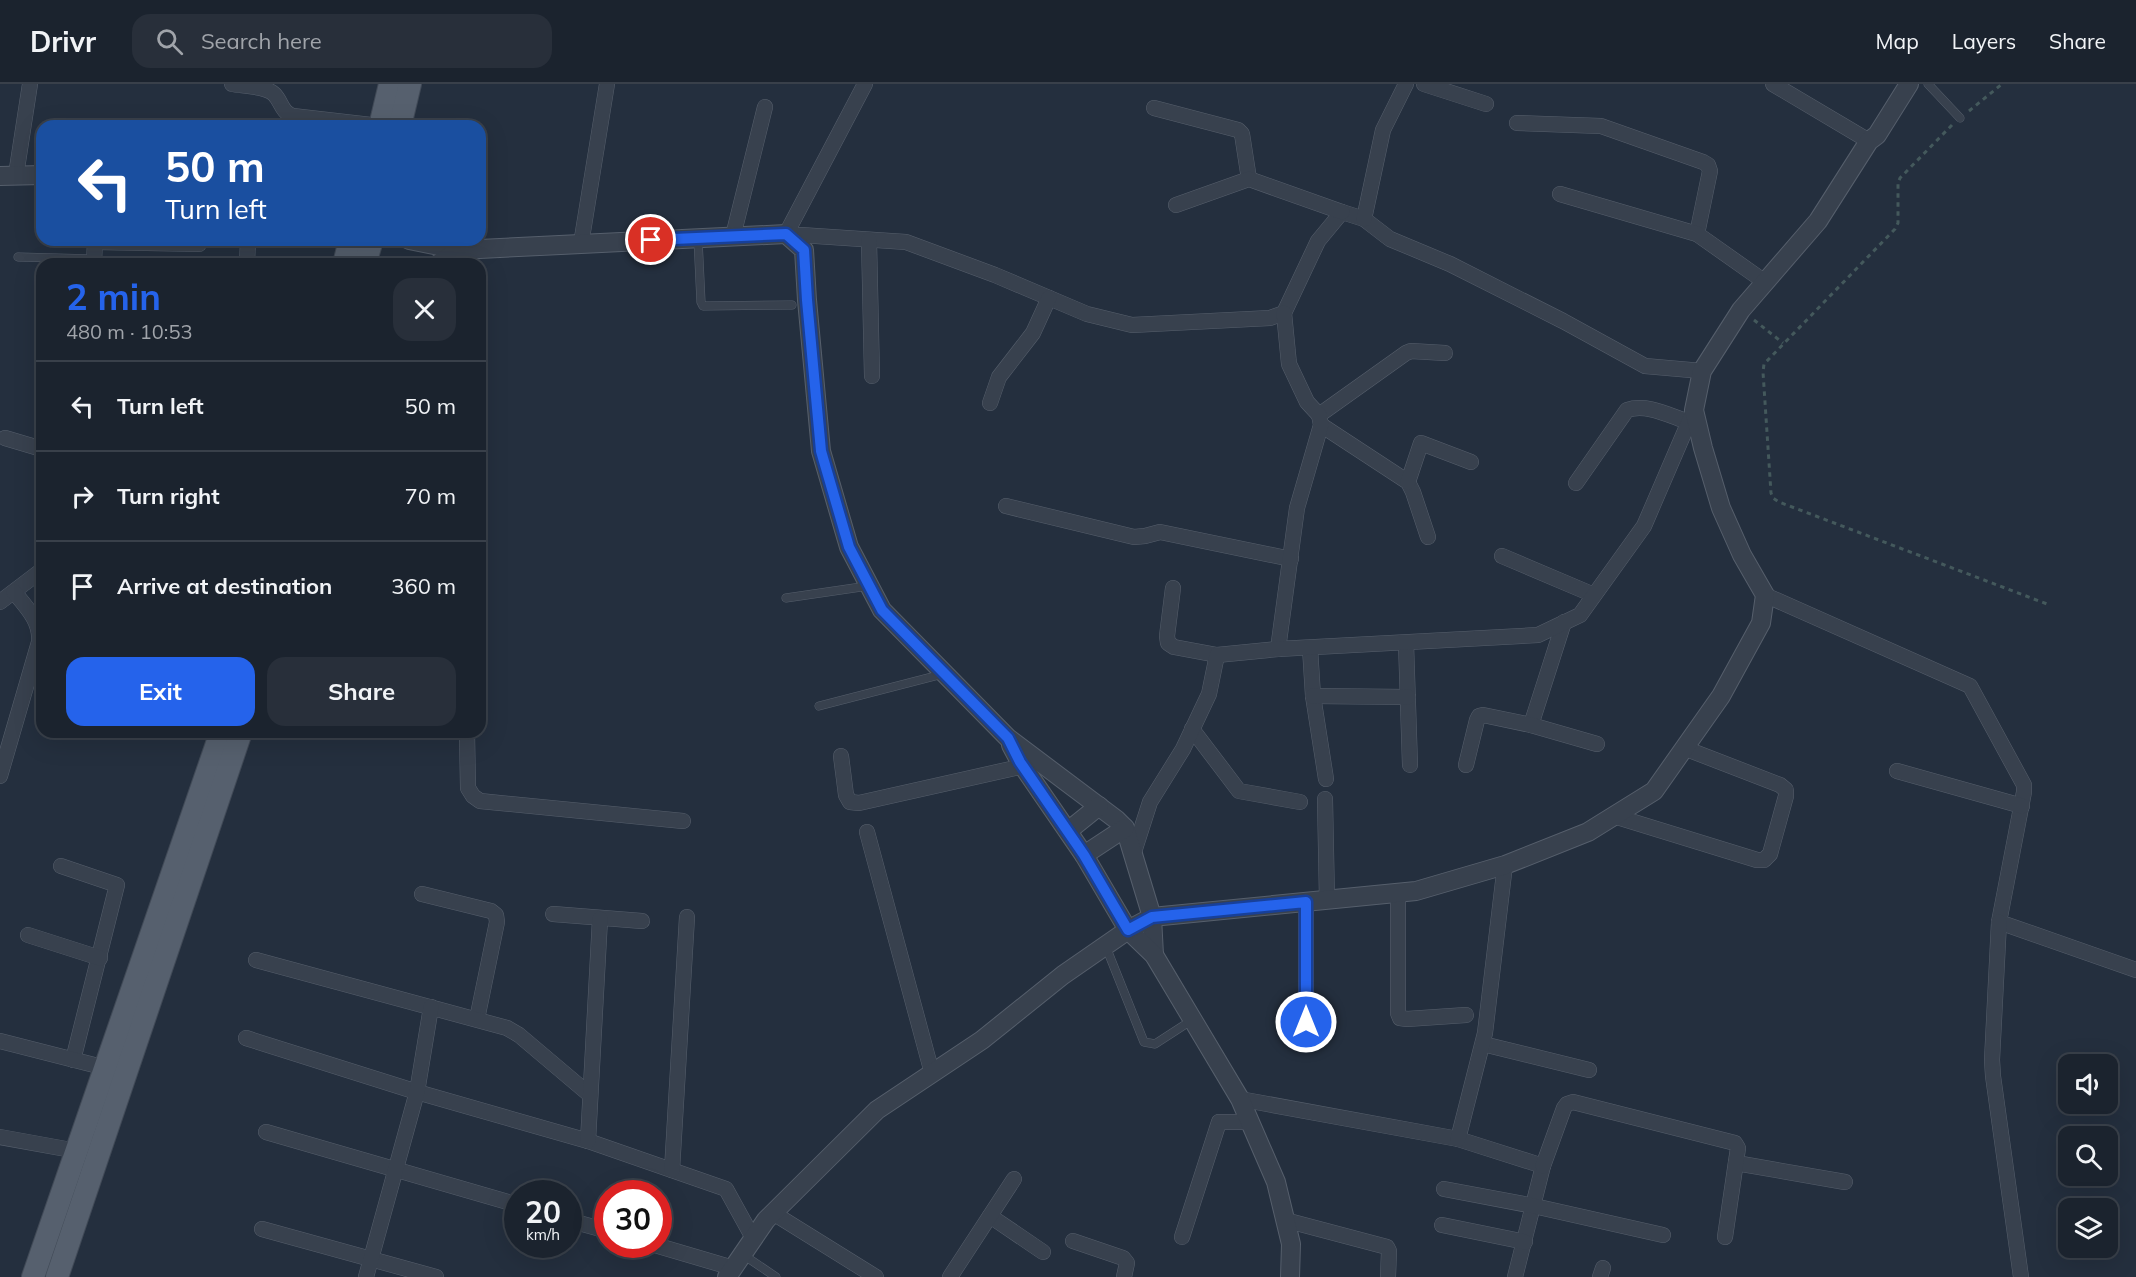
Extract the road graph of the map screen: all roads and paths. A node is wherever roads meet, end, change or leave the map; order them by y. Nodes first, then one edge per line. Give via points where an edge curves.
1 (30, 84) edge
2 (390, 84) edge
3 (410, 84) edge
4 (607, 84) edge
5 (865, 84) edge
6 (1406, 84) edge
7 (1424, 84) edge
8 (1773, 84) edge
9 (1909, 84) edge
10 (1928, 84) edge
11 (2002, 84) edge
12 (241, 85) edge
13 (1486, 104) dead end
14 (765, 107) dead end
15 (1154, 108) dead end
16 (1960, 118) junction
17 (328, 120) edge
18 (381, 120) edge
19 (401, 120) edge
20 (1517, 123) dead end
21 (1869, 141) junction
22 (8, 175) edge
23 (36, 175) edge
24 (1249, 179) junction
25 (1560, 194) dead end
26 (1176, 206) dead end
27 (1342, 212) junction
28 (1364, 219) junction
29 (786, 234) junction
30 (1697, 234) junction
31 (733, 236) junction
32 (698, 238) junction
33 (869, 240) junction
34 (581, 244) junction
35 (439, 246) edge
36 (459, 250) junction
37 (18, 257) dead end
38 (36, 258) edge
39 (447, 258) edge
40 (1765, 282) junction
41 (1049, 298) junction
42 (792, 305) dead end
43 (1741, 310) junction
44 (1284, 313) junction
45 (1783, 342) junction
46 (1445, 353) dead end
47 (1702, 371) junction
48 (872, 376) dead end
49 (990, 403) dead end
50 (1691, 416) junction
51 (1320, 420) junction
52 (5, 438) dead end
53 (36, 447) edge
54 (1471, 462) dead end
55 (1408, 482) junction
56 (1576, 483) dead end
57 (1006, 506) dead end
58 (1428, 537) dead end
59 (1502, 556) dead end
60 (1291, 559) junction
61 (36, 575) edge
62 (869, 586) junction
63 (1173, 588) dead end
64 (14, 592) junction
65 (1765, 595) junction
66 (1594, 596) junction
67 (786, 598) dead end
68 (0, 602) edge
69 (2047, 604) dead end
70 (36, 622) edge
71 (1564, 622) junction
72 (1406, 643) junction
73 (1310, 648) junction
74 (1278, 649) junction
75 (36, 651) edge
76 (1217, 655) junction
77 (945, 674) junction
78 (1313, 696) junction
79 (1408, 697) junction
80 (819, 706) dead end
81 (1531, 726) junction
82 (1192, 729) junction
83 (219, 738) edge
84 (239, 738) edge
85 (467, 738) edge
86 (1008, 738) junction
87 (1598, 744) dead end
88 (1684, 748) junction
89 (3, 753) edge
90 (841, 756) dead end
91 (1410, 765) dead end
92 (1466, 765) dead end
93 (1024, 766) junction
94 (1897, 771) dead end
95 (0, 776) edge
96 (1326, 779) dead end
97 (1325, 800) dead end
98 (1300, 802) dead end
99 (1099, 806) junction
100 (2022, 806) junction
101 (1614, 816) junction
102 (683, 821) dead end
103 (1125, 828) junction
104 (1068, 831) junction
105 (867, 832) dead end
106 (1084, 855) junction
107 (1133, 855) junction
108 (1505, 865) junction
109 (61, 866) dead end
110 (1398, 893) junction
111 (422, 894) dead end
112 (1327, 900) junction
113 (1306, 902) junction
114 (554, 915) dead end
115 (687, 917) dead end
116 (1152, 917) junction
117 (600, 919) junction
118 (642, 921) dead end
119 (2003, 924) junction
120 (1128, 930) junction
121 (28, 935) dead end
122 (1105, 946) junction
123 (1154, 955) junction
124 (100, 958) junction
125 (256, 960) dead end
126 (2136, 970) edge
127 (431, 1007) junction
128 (1466, 1015) dead end
129 (477, 1019) junction
130 (1192, 1020) junction
131 (1306, 1022) dead end
132 (246, 1038) dead end
133 (0, 1041) edge
134 (1483, 1044) junction
135 (73, 1060) junction
136 (106, 1068) junction
137 (1589, 1070) dead end
138 (932, 1073) junction
139 (417, 1092) junction
140 (590, 1095) junction
141 (1240, 1099) junction
142 (1250, 1122) junction
143 (266, 1132) dead end
144 (0, 1137) edge
145 (1458, 1139) junction
146 (588, 1141) junction
147 (77, 1151) junction
148 (1736, 1163) junction
149 (1543, 1166) junction
150 (394, 1169) junction
151 (672, 1170) junction
152 (1014, 1179) dead end
153 (1845, 1182) dead end
154 (1444, 1188) dead end
155 (504, 1201) edge
156 (1534, 1206) junction
157 (773, 1213) junction
158 (990, 1216) junction
159 (1285, 1220) junction
160 (1442, 1226) dead end
161 (262, 1228) dead end
162 (1663, 1236) dead end
163 (1182, 1237) dead end
164 (1725, 1237) dead end
165 (753, 1238) junction
166 (1073, 1240) dead end
167 (1525, 1242) junction
168 (672, 1250) edge
169 (1043, 1252) dead end
170 (370, 1258) junction
171 (734, 1266) edge
172 (33, 1277) edge
173 (57, 1277) edge
174 (366, 1277) edge
175 (436, 1277) edge
176 (776, 1277) edge
177 (876, 1277) edge
178 (950, 1277) edge
179 (1124, 1277) edge
180 (1290, 1277) edge
181 (1388, 1277) edge
182 (1515, 1277) edge
183 (2021, 1277) edge

1 - 22 street
2 - 18 main road
3 - 19 main road
4 - 34 street
5 - 29 street
6 - 28 street via 1383,130
7 - 13 street
8 - 21 street
9 - 21 street via 1877,135
10 - 16 lane
11 - 16 path
12 - 17 street via 273,93 283,111 293,116
14 - 31 street
15 - 24 street via 1238,130 1242,134
16 - 45 path via 1900,178 1895,229
20 - 30 street via 1601,126 1708,165
21 - 40 street via 1818,221
22 - 23 street
24 - 26 street
24 - 27 street
25 - 30 street
27 - 28 street
27 - 44 street via 1318,241
28 - 47 street via 1390,239 1450,264 1645,366
29 - 31 street
29 - 33 street
29 - 62 street via 804,250 821,451 849,547
30 - 40 street
31 - 32 street
32 - 34 street
32 - 42 lane via 703,306
33 - 41 street via 906,242
33 - 48 street
34 - 36 street
35 - 36 street
36 - 39 street
37 - 38 lane
40 - 43 street
41 - 44 street via 1087,314 1132,325 1270,318
41 - 49 street via 1033,333 999,377
43 - 45 path
43 - 47 street
44 - 51 street via 1289,364
45 - 69 path via 1764,364 1763,372 1773,498
46 - 51 street via 1406,353
47 - 50 street
50 - 56 street via 1647,408 1627,410
50 - 65 street via 1721,508
50 - 66 street via 1644,526
51 - 55 street
51 - 60 street via 1298,508
52 - 53 street
54 - 55 street via 1421,443
55 - 58 street
57 - 60 street via 1134,537 1160,532
59 - 66 street
60 - 74 street
61 - 64 street
62 - 67 lane
62 - 77 street via 882,610
63 - 76 street via 1168,643
64 - 68 street
64 - 70 street
65 - 88 street via 1761,623 1721,696
65 - 100 street via 1970,686 2024,785
66 - 71 street via 1580,615
71 - 72 street via 1538,635
71 - 81 street
72 - 73 street
72 - 79 street
73 - 74 street
73 - 78 street
74 - 76 street
75 - 89 street
76 - 82 street via 1209,694
77 - 80 lane
77 - 86 street
78 - 79 street
78 - 96 street
79 - 91 street
81 - 87 street
81 - 92 street via 1479,716
82 - 98 street via 1239,791
82 - 107 street via 1149,802
83 - 136 main road
84 - 173 main road
85 - 102 street via 468,788 480,801
86 - 93 street
86 - 99 street
88 - 101 street via 1654,791
88 - 101 street via 1786,790 1770,854 1764,860
89 - 95 street
90 - 93 street via 846,795 850,802 859,803
93 - 104 street
94 - 100 street
97 - 112 street
99 - 103 street
99 - 104 street
100 - 119 street
101 - 108 street via 1588,832
103 - 106 street
103 - 107 street
104 - 106 street
105 - 138 street
106 - 120 street
107 - 116 street
108 - 110 street
108 - 134 street
109 - 124 street via 117,885
110 - 112 street
110 - 128 street via 1400,1018
111 - 129 street via 496,915
112 - 113 street
113 - 116 street
113 - 131 street
114 - 117 street
115 - 151 street
116 - 120 street
116 - 123 street
117 - 118 street
117 - 140 street
119 - 126 street
119 - 183 street via 1993,1076
120 - 122 street
120 - 123 street
121 - 124 street
122 - 130 lane via 1144,1042 1155,1044
122 - 138 street
123 - 130 street
124 - 135 street
125 - 127 street
127 - 129 street
127 - 139 street
129 - 140 street via 519,1035
130 - 141 street
132 - 139 street
133 - 135 street
134 - 137 street
134 - 145 street
135 - 136 street
136 - 147 main road
138 - 157 street via 877,1110
139 - 146 street
139 - 150 street
140 - 146 street
141 - 142 street
141 - 145 street
142 - 159 street via 1276,1182
142 - 163 street via 1218,1122
143 - 150 street
144 - 147 street
145 - 149 street
146 - 151 street
147 - 172 main road
148 - 149 street via 1735,1143 1573,1102 1564,1108
148 - 153 street
148 - 164 street
149 - 156 street
150 - 155 street
150 - 170 street
151 - 165 street via 726,1189
152 - 158 street
154 - 156 street
156 - 162 street
156 - 167 street
157 - 165 street
157 - 177 street
158 - 169 street
158 - 178 street
159 - 180 street via 1291,1244
159 - 181 street via 1387,1247
160 - 167 street
161 - 170 street
165 - 171 street
166 - 179 street via 1123,1258 1127,1263
167 - 182 street
168 - 171 street
170 - 174 street
170 - 175 street
171 - 176 lane

